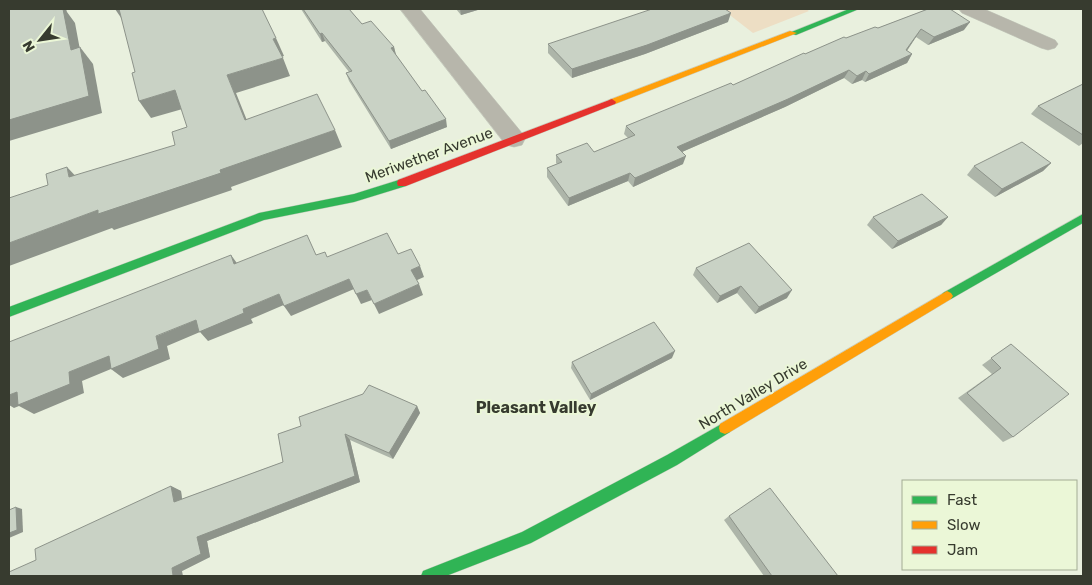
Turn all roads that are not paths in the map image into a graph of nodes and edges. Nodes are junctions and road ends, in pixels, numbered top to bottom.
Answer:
1 (410, 9) edge
2 (855, 9) edge
3 (969, 9) edge
4 (1048, 44) dead end
5 (514, 139) junction
6 (1083, 218) edge
7 (9, 312) edge
8 (428, 576) edge

1 - 5 street
2 - 5 street, Meriwether Avenue
3 - 4 street
5 - 7 street, Meriwether Avenue
6 - 8 street, North Valley Drive

